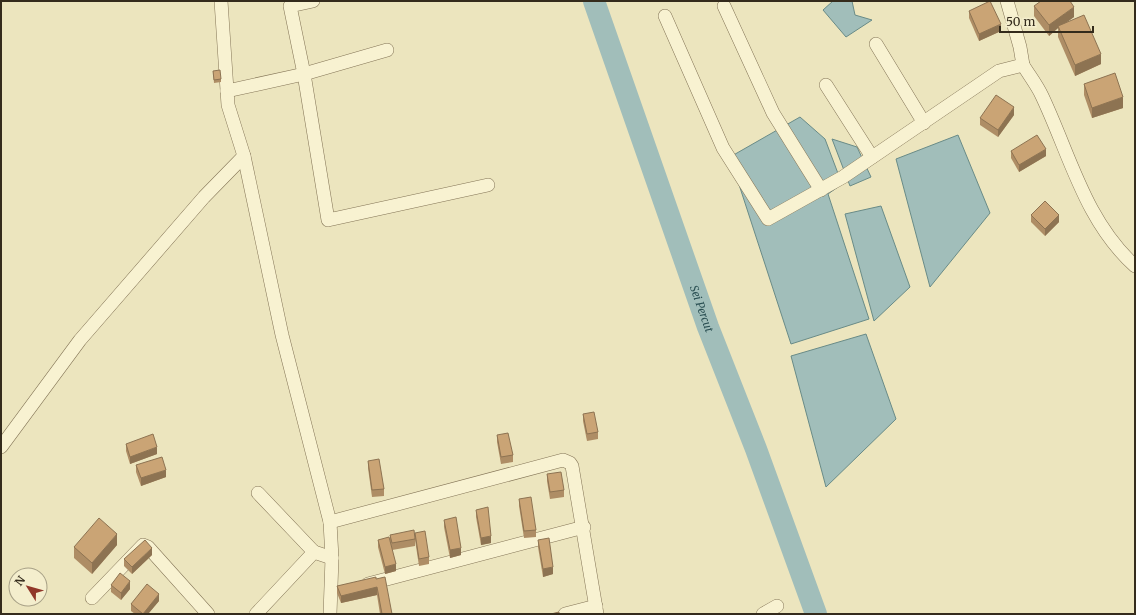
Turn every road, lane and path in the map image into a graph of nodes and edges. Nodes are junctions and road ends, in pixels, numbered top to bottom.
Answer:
1 (221, 1) edge
2 (313, 1) edge
3 (1007, 1) edge
4 (290, 3) edge
5 (724, 6) dead end
6 (665, 16) dead end
7 (876, 44) dead end
8 (386, 50) dead end
9 (1023, 65) junction
10 (304, 74) junction
11 (826, 85) dead end
12 (227, 91) junction
13 (924, 123) junction
14 (244, 156) junction
15 (872, 157) junction
16 (488, 185) dead end
17 (821, 190) junction
18 (1135, 266) edge
19 (1, 447) edge
20 (258, 492) dead end
21 (330, 522) junction
22 (584, 527) junction
23 (314, 552) junction
24 (332, 558) junction
25 (356, 587) edge
26 (343, 590) edge
27 (330, 593) junction
28 (92, 598) dead end
29 (777, 606) dead end
30 (596, 610) edge
31 (208, 614) edge
32 (256, 614) edge
33 (330, 614) edge
34 (565, 614) edge
35 (763, 614) edge

1 - 12 street
2 - 4 street
3 - 9 street
4 - 10 street
5 - 17 street
6 - 17 street
7 - 13 street
8 - 10 street
9 - 13 street
9 - 18 street
10 - 12 street
10 - 16 street
11 - 15 street
12 - 14 street
13 - 15 street
14 - 19 street
14 - 21 street
15 - 17 street
20 - 23 street
21 - 22 street
21 - 24 street
22 - 25 street
22 - 30 street
23 - 24 street
23 - 32 street
24 - 27 street
26 - 27 street
27 - 33 street
28 - 31 street
29 - 35 street
30 - 34 street

